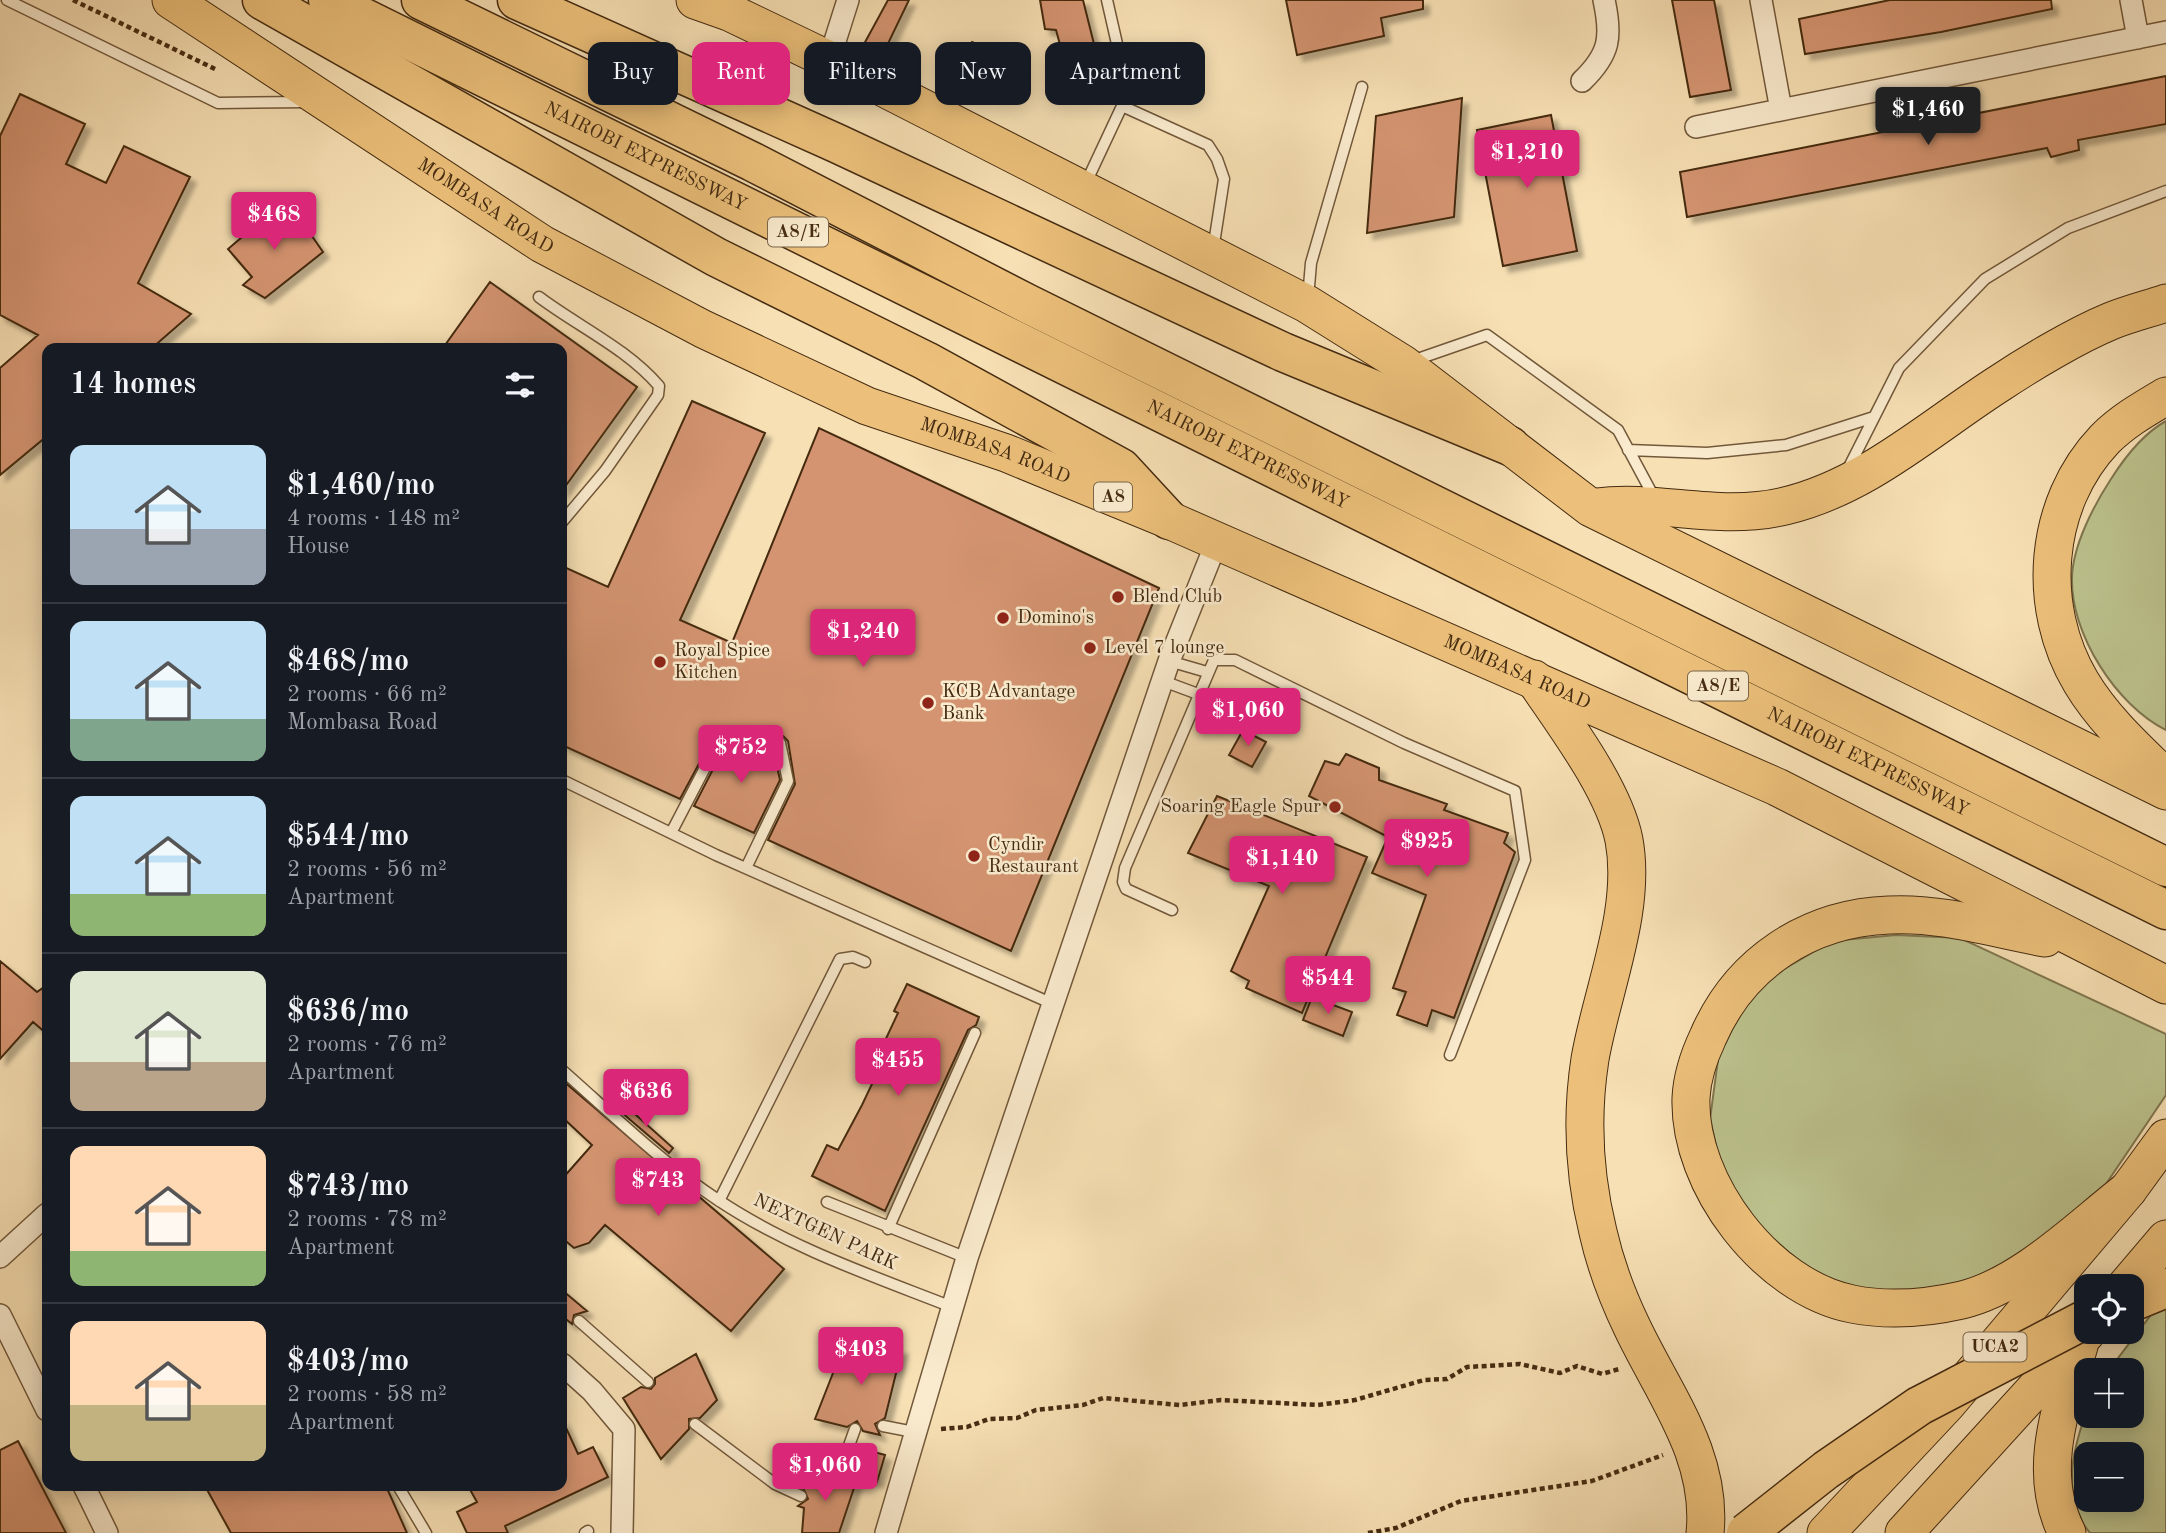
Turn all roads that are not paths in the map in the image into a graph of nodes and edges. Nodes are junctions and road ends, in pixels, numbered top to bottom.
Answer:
1 (8, 0) edge
2 (171, 0) edge
3 (262, 0) edge
4 (328, 0) edge
5 (421, 0) edge
6 (517, 0) edge
7 (695, 0) edge
8 (848, 0) edge
9 (1107, 0) edge
10 (1604, 0) edge
11 (1761, 0) edge
12 (2131, 0) edge
13 (730, 6) edge
14 (2166, 33) edge
15 (2138, 38) junction
16 (835, 42) edge
17 (804, 46) edge
18 (1582, 81) dead end
19 (1362, 87) dead end
20 (330, 103) junction
21 (916, 105) edge
22 (1122, 106) junction
23 (1781, 110) junction
24 (1696, 127) dead end
25 (1083, 191) junction
26 (2166, 191) edge
27 (1212, 258) junction
28 (539, 297) dead end
29 (2166, 303) edge
30 (1307, 304) junction
31 (1402, 364) junction
32 (2166, 396) edge
33 (1874, 417) junction
34 (1510, 446) junction
35 (1278, 448) junction
36 (1628, 450) junction
37 (1839, 487) junction
38 (1591, 508) junction
39 (1660, 508) junction
40 (567, 516) edge
41 (1169, 520) junction
42 (1217, 541) junction
43 (1166, 671) junction
44 (1207, 672) junction
45 (1534, 679) junction
46 (1198, 694) junction
47 (2166, 778) edge
48 (567, 782) edge
49 (2166, 791) edge
50 (671, 833) junction
51 (2166, 867) edge
52 (746, 868) junction
53 (1172, 910) dead end
54 (2166, 910) edge
55 (2084, 944) junction
56 (866, 962) dead end
57 (2166, 985) edge
58 (1053, 1004) junction
59 (975, 1033) dead end
60 (1450, 1055) dead end
61 (567, 1074) edge
62 (2161, 1145) edge
63 (2128, 1190) junction
64 (719, 1201) junction
65 (827, 1202) dead end
66 (42, 1219) edge
67 (888, 1228) junction
68 (2166, 1239) edge
69 (0, 1257) edge
70 (967, 1258) junction
71 (2136, 1274) edge
72 (2166, 1288) edge
73 (2144, 1297) edge
74 (952, 1307) junction
75 (0, 1315) edge
76 (579, 1321) dead end
77 (2074, 1335) edge
78 (2074, 1342) edge
79 (2081, 1344) edge
80 (567, 1368) edge
81 (648, 1382) dead end
82 (42, 1395) edge
83 (695, 1423) dead end
84 (883, 1426) dead end
85 (855, 1429) dead end
86 (915, 1432) junction
87 (838, 1476) dead end
88 (86, 1491) edge
89 (401, 1491) edge
90 (801, 1496) dead end
91 (107, 1533) edge
92 (426, 1533) edge
93 (622, 1533) edge
94 (886, 1533) edge
95 (1705, 1533) edge
96 (1746, 1533) edge
97 (1826, 1533) edge
98 (1904, 1533) edge
99 (2067, 1533) edge

1 - 20 lane
2 - 20 highway, MOMBASA ROAD / A8
3 - 41 highway
4 - 35 highway, NAIROBI EXPRESSWAY / A8/E
5 - 35 highway, NAIROBI EXPRESSWAY / A8/E
6 - 34 highway
7 - 13 highway
8 - 16 street
9 - 22 lane
10 - 18 street
11 - 23 street
12 - 15 street
13 - 17 highway
14 - 15 street
15 - 23 street
19 - 30 lane
20 - 41 highway, MOMBASA ROAD / A8
21 - 25 highway
22 - 25 lane
22 - 27 lane
23 - 24 street
25 - 27 highway
26 - 33 lane
27 - 30 highway
28 - 40 lane
29 - 37 highway
30 - 31 highway
31 - 34 highway
31 - 36 lane
32 - 47 highway
33 - 36 lane
33 - 37 lane
34 - 38 highway
35 - 51 highway, NAIROBI EXPRESSWAY / A8/E
35 - 54 highway, NAIROBI EXPRESSWAY / A8/E
36 - 39 lane
37 - 39 highway
38 - 39 highway
38 - 49 highway
41 - 42 highway, MOMBASA ROAD / A8
42 - 43 street
42 - 45 highway, MOMBASA ROAD / A8
43 - 44 lane
43 - 46 lane
43 - 58 street
44 - 46 lane
44 - 60 lane
45 - 55 highway, MOMBASA ROAD / A8
45 - 95 highway
46 - 53 lane
48 - 50 lane
50 - 52 lane
50 - 52 lane
52 - 58 lane
55 - 57 highway, A8
55 - 63 highway
56 - 64 lane
58 - 70 street
59 - 67 lane
61 - 64 lane, NEXTGEN PARK
62 - 63 highway, UCA2
63 - 97 highway, UCA2
64 - 74 lane, NEXTGEN PARK
65 - 67 lane
66 - 69 street
67 - 70 lane
68 - 71 highway
70 - 74 street
72 - 73 highway
74 - 86 street
75 - 82 street
76 - 81 lane
77 - 96 highway, bridge
78 - 98 highway, UCA2
79 - 99 highway
80 - 93 street
83 - 90 lane
84 - 86 lane
85 - 87 lane
86 - 94 street
88 - 91 street
89 - 92 lane

